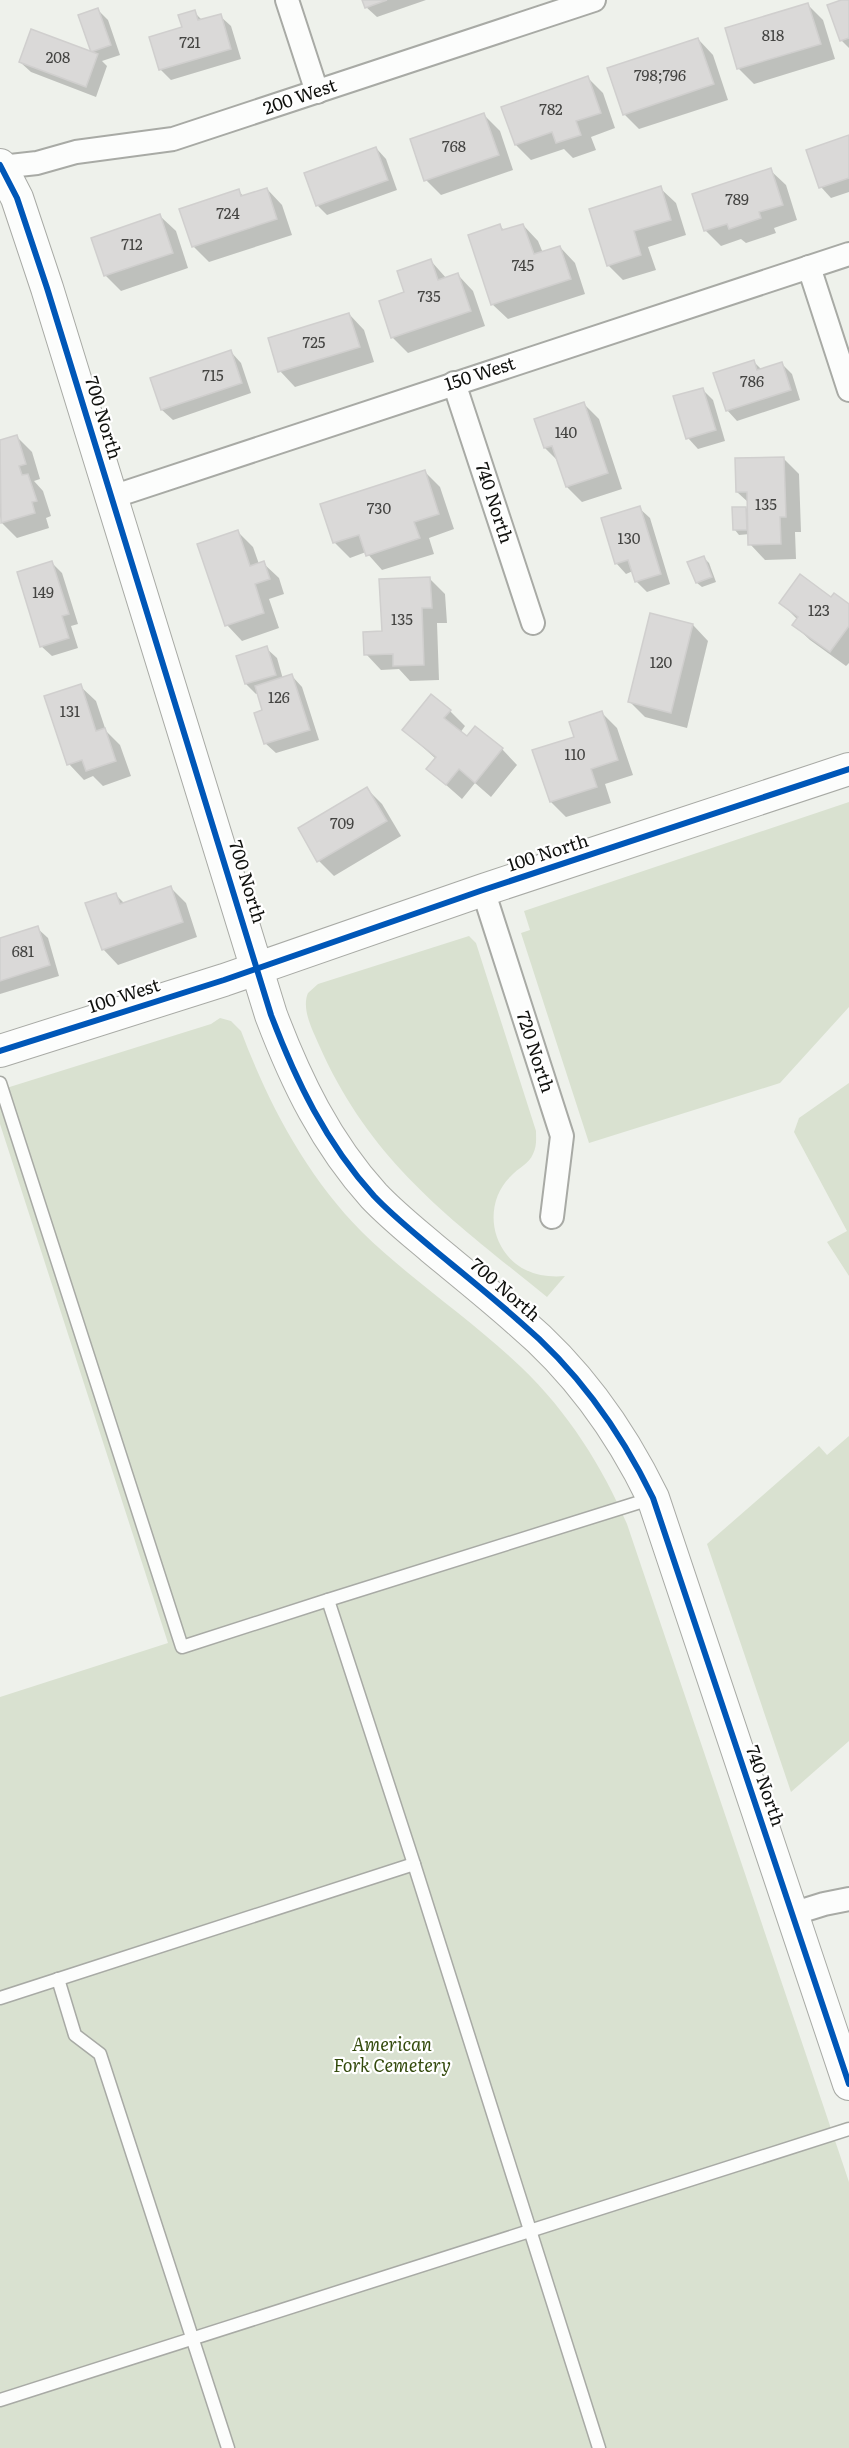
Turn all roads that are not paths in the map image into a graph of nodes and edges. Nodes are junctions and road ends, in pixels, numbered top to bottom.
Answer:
1 (287, 0) edge
2 (594, 0) edge
3 (317, 92) junction
4 (0, 167) edge
5 (849, 254) edge
6 (809, 267) junction
7 (454, 383) junction
8 (849, 390) edge
9 (112, 497) junction
10 (533, 623) dead end
11 (849, 769) edge
12 (483, 890) junction
13 (257, 969) junction
14 (0, 1051) edge
15 (0, 1083) edge
16 (552, 1217) dead end
17 (653, 1498) junction
18 (328, 1600) junction
19 (414, 1864) junction
20 (849, 1899) edge
21 (792, 1914) junction
22 (58, 1979) junction
23 (0, 1998) edge
24 (849, 2084) edge
25 (849, 2129) edge
26 (530, 2232) junction
27 (193, 2339) junction
28 (0, 2400) edge
29 (228, 2448) edge
30 (599, 2448) edge

1 - 3 street
2 - 3 street, 200 West
3 - 4 street, 200 West
4 - 9 street, 700 North
5 - 6 street, 150 West
6 - 7 street, 150 West
6 - 8 street
7 - 9 street, 150 West
7 - 10 street, 740 North
9 - 13 street, 700 North
11 - 12 street, 100 North
12 - 13 street, 100 North
12 - 16 street, 720 North
13 - 14 street, 100 West
13 - 17 street, 700 North
15 - 18 lane
17 - 18 lane
17 - 21 street, 740 North
18 - 19 lane
19 - 22 lane
19 - 26 lane
20 - 21 street
21 - 24 street, 740 North
22 - 23 lane
22 - 27 lane
25 - 26 lane
26 - 27 lane
26 - 30 lane
27 - 28 lane
27 - 29 lane

